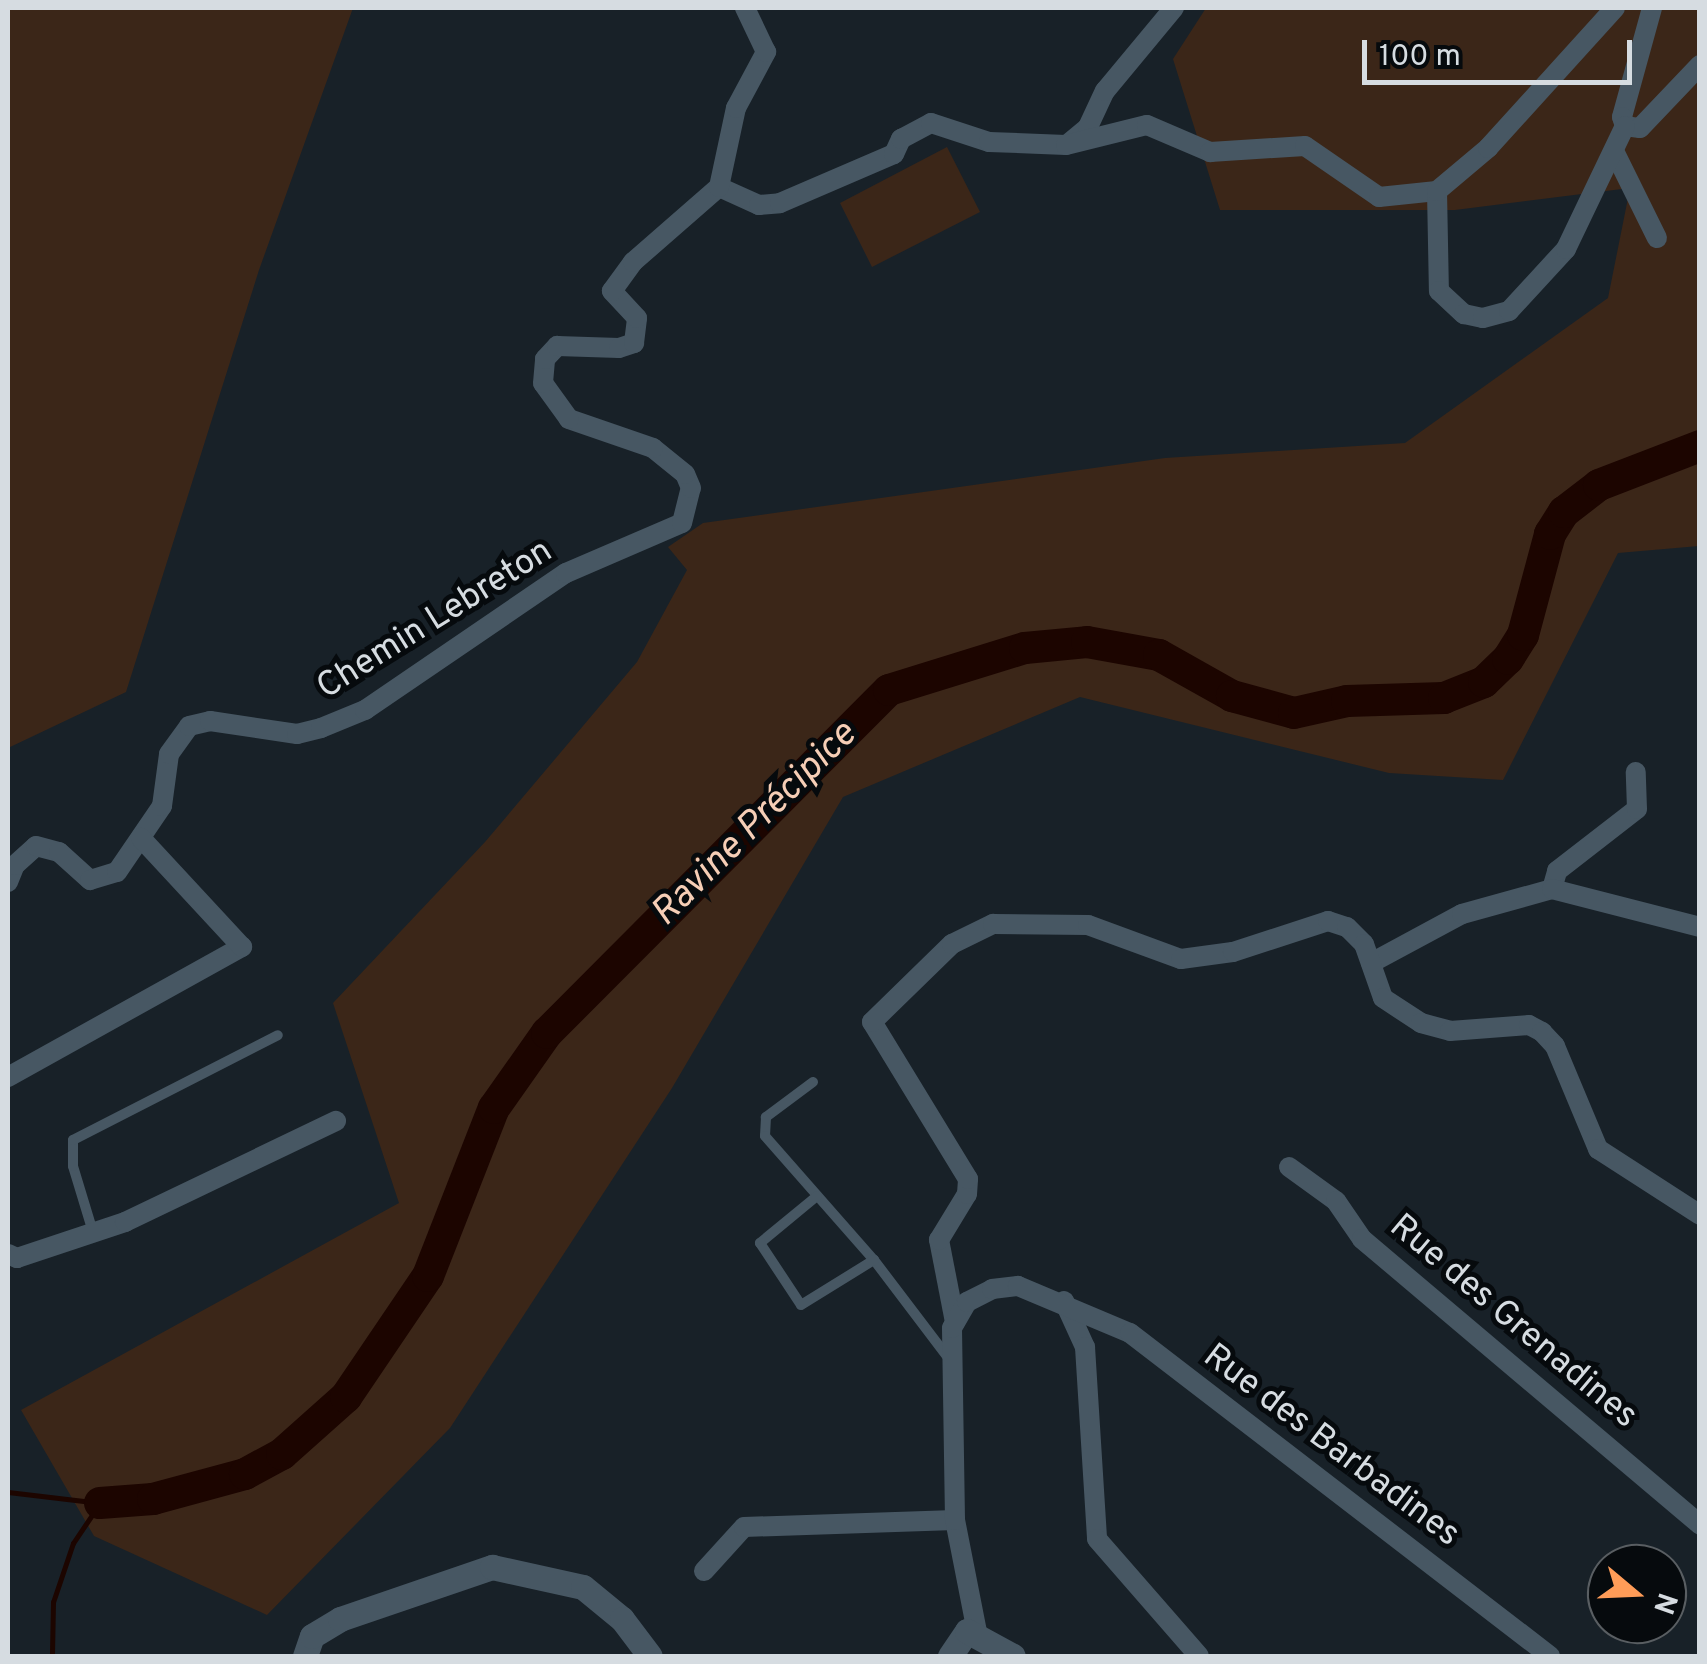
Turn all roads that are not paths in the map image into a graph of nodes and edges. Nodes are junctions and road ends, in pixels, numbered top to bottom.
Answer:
1 (745, 8) edge
2 (1174, 8) edge
3 (1615, 8) edge
4 (1652, 8) edge
5 (1700, 65) edge
6 (1625, 126) junction
7 (1066, 145) junction
8 (1614, 150) junction
9 (719, 187) junction
10 (1436, 191) junction
11 (1657, 238) dead end
12 (1636, 772) dead end
13 (141, 838) junction
14 (8, 882) edge
15 (1552, 889) junction
16 (1700, 927) edge
17 (1372, 963) junction
18 (278, 1035) dead end
19 (8, 1077) edge
20 (812, 1082) dead end
21 (336, 1122) dead end
22 (1289, 1167) dead end
23 (816, 1196) junction
24 (1700, 1215) edge
25 (94, 1233) junction
26 (8, 1254) edge
27 (874, 1260) junction
28 (1064, 1301) junction
29 (955, 1322) junction
30 (951, 1361) junction
31 (955, 1520) junction
32 (1700, 1525) edge
33 (704, 1571) dead end
34 (977, 1632) junction
35 (305, 1656) edge
36 (650, 1656) edge
37 (950, 1656) edge
38 (1012, 1656) edge
39 (1199, 1656) edge
40 (1550, 1656) edge

1 - 9 street
2 - 7 street
3 - 10 street
4 - 6 street
5 - 6 street
6 - 8 street
7 - 9 street
7 - 10 street
8 - 10 street
8 - 11 street
9 - 13 street, Chemin Lebreton
12 - 15 street
13 - 14 street, Chemin Lebreton
13 - 19 street
15 - 16 street
15 - 17 street
17 - 24 street
17 - 29 street
18 - 25 lane
20 - 23 lane
21 - 25 street
22 - 32 street, Rue des Grenadines
23 - 27 lane
23 - 27 lane
25 - 26 street
27 - 30 lane
28 - 29 street, Rue des Barbadines
28 - 39 street
28 - 40 street, Rue des Barbadines
29 - 30 street
30 - 31 street
31 - 33 street
31 - 34 street
34 - 37 street
34 - 38 street
35 - 36 street

